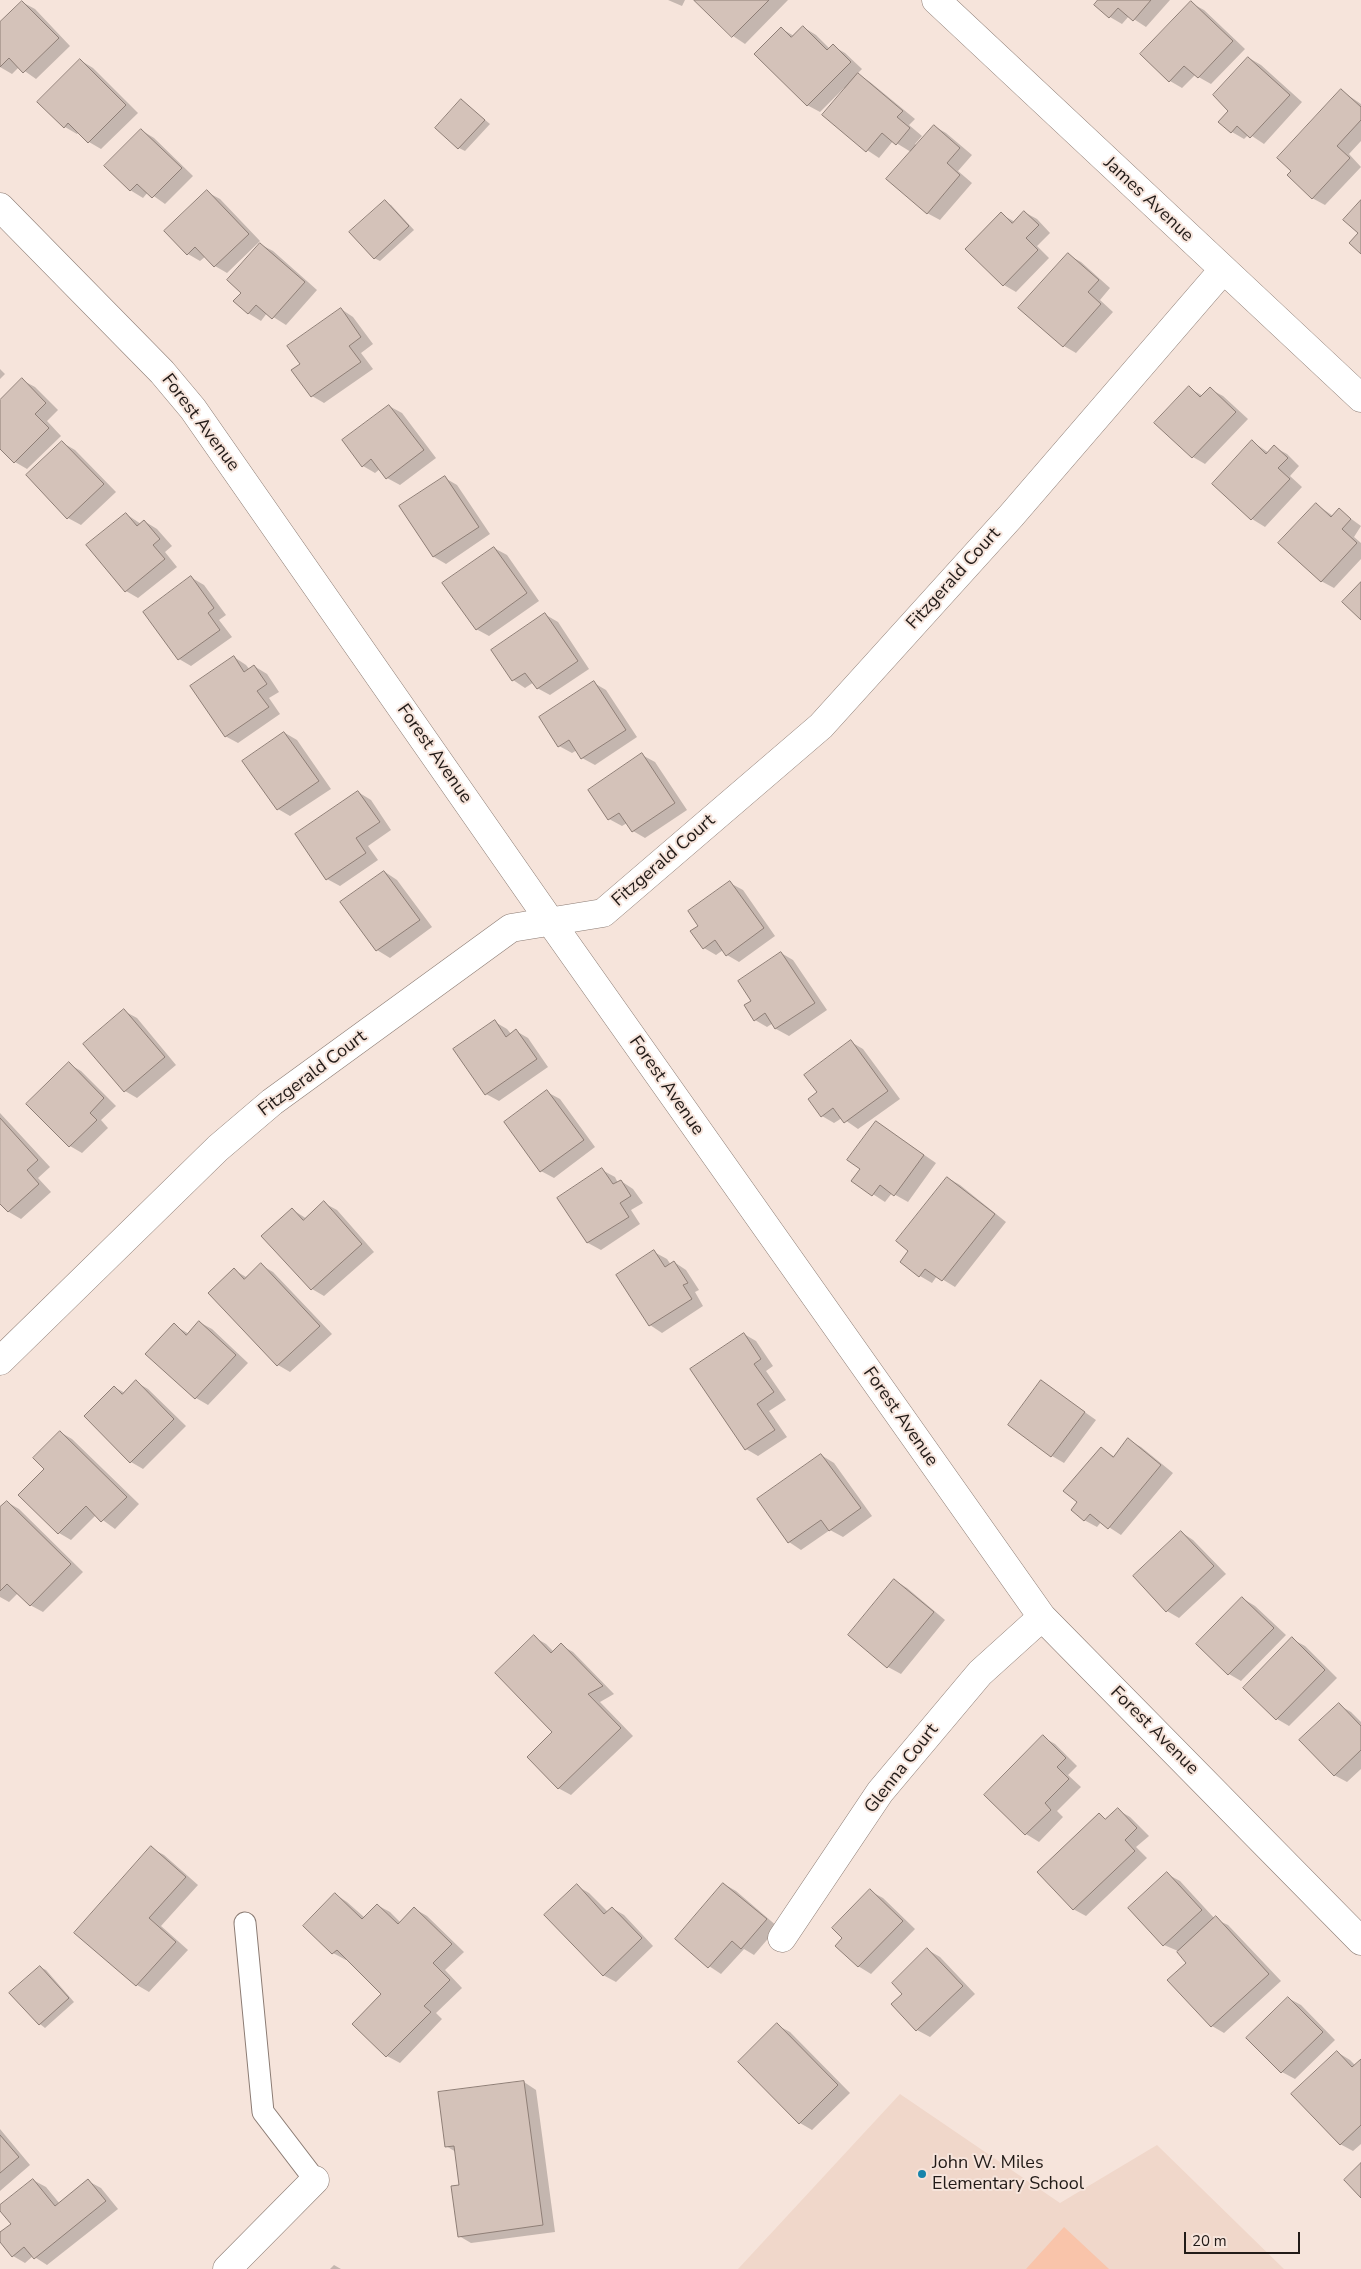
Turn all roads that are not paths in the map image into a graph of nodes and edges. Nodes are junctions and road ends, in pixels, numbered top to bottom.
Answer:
1 (936, 0) edge
2 (0, 207) edge
3 (1223, 270) junction
4 (1361, 398) edge
5 (550, 921) junction
6 (0, 1361) edge
7 (1042, 1617) junction
8 (245, 1923) dead end
9 (782, 1938) dead end
10 (1361, 1941) edge
11 (315, 2180) joint
12 (227, 2269) edge

1 - 3 street, James Avenue
2 - 5 street, Forest Avenue
3 - 4 street, James Avenue
3 - 5 street, Fitzgerald Court
5 - 6 street, Fitzgerald Court
5 - 7 street, Forest Avenue
7 - 9 street, Glenna Court
7 - 10 street, Forest Avenue
8 - 11 lane
11 - 12 street

